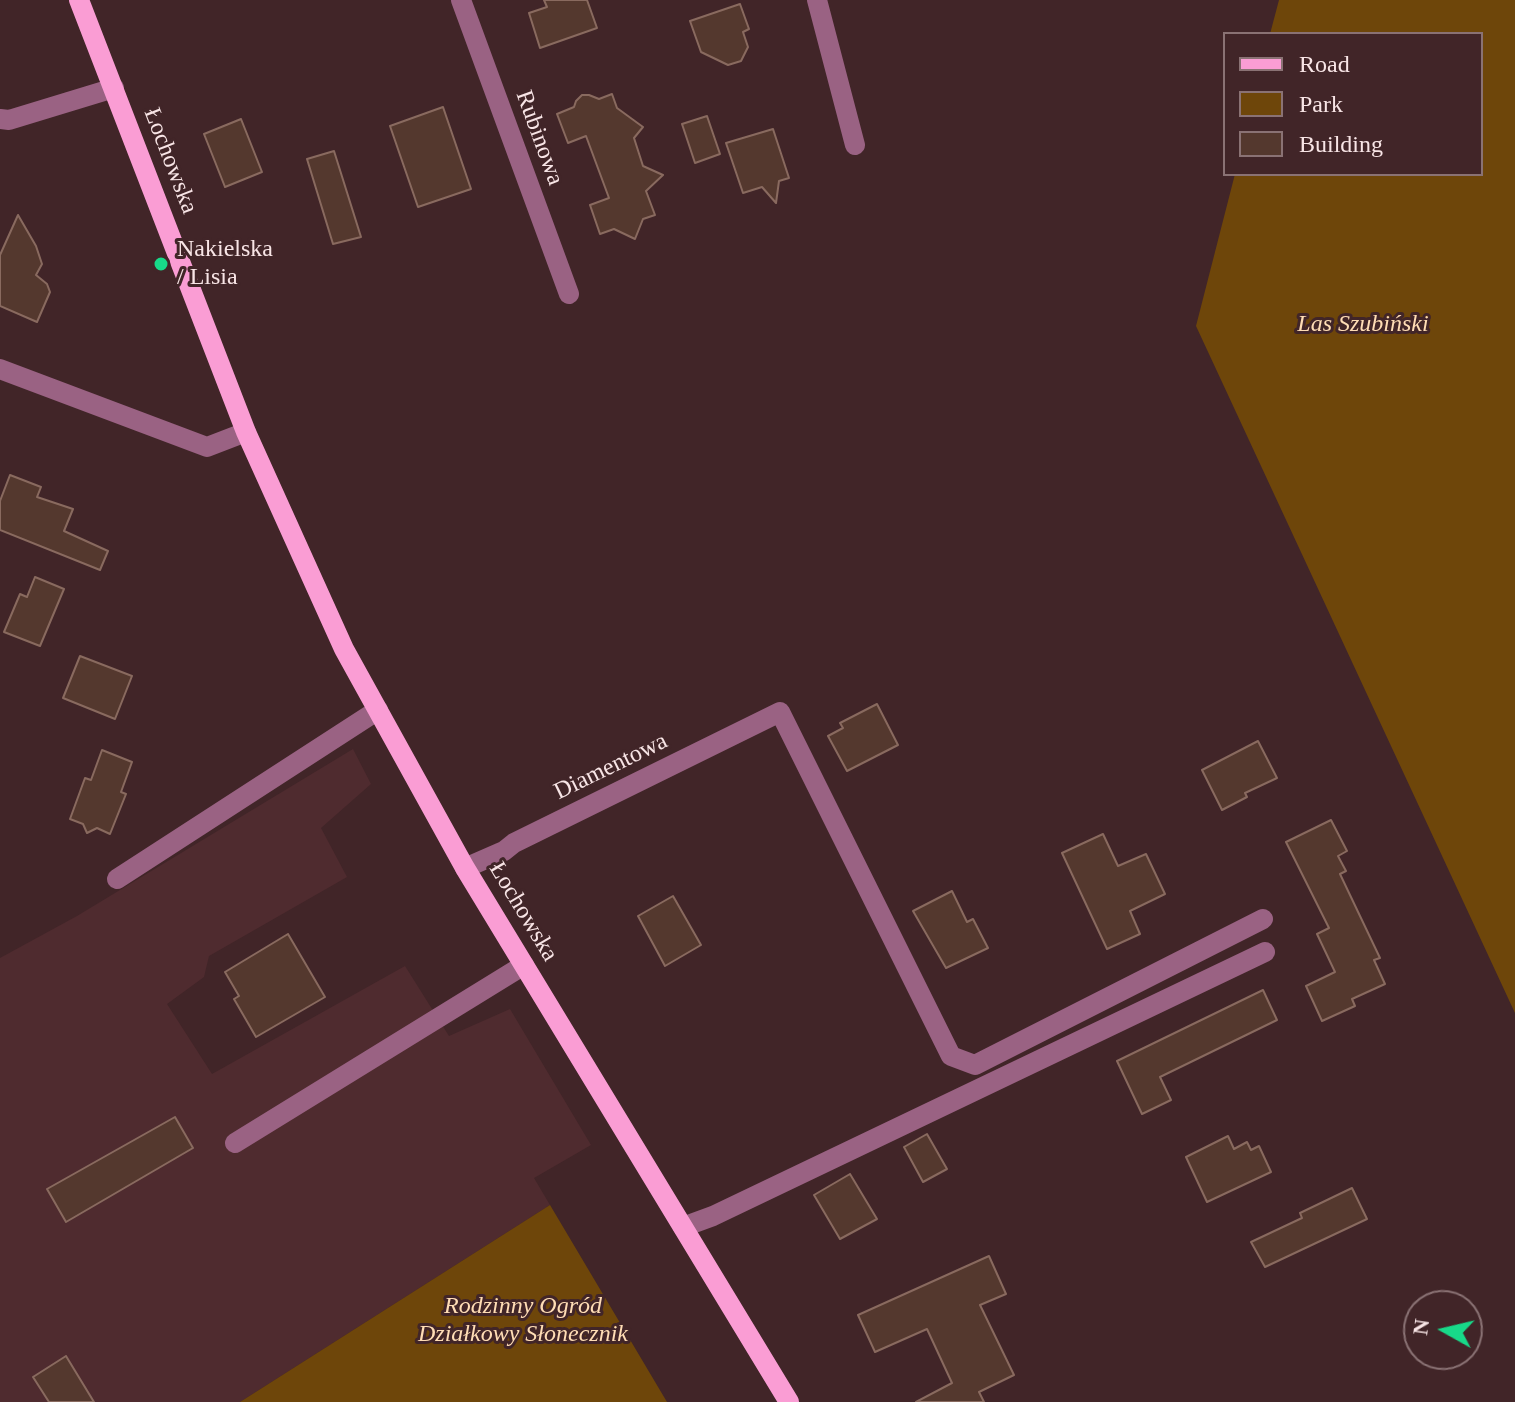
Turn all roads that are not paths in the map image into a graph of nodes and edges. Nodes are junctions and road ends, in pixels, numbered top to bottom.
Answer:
1 (79, 0) edge
2 (461, 0) edge
3 (817, 0) edge
4 (114, 88) junction
5 (0, 119) edge
6 (855, 145) dead end
7 (569, 294) dead end
8 (0, 369) edge
9 (246, 432) junction
10 (378, 710) junction
11 (465, 868) junction
12 (117, 879) dead end
13 (1263, 919) dead end
14 (1265, 952) dead end
15 (524, 965) junction
16 (235, 1143) dead end
17 (683, 1227) junction
18 (789, 1402) edge

1 - 4 main road, Łochowska
2 - 7 street, Rubinowa
3 - 6 street
4 - 5 street
4 - 9 main road, Łochowska
8 - 9 street
9 - 10 main road, Łochowska
10 - 11 main road, Łochowska
10 - 12 street
11 - 13 street, Diamentowa
11 - 15 main road, Łochowska
14 - 17 street
15 - 16 street
15 - 17 main road, Łochowska
17 - 18 main road, Łochowska

